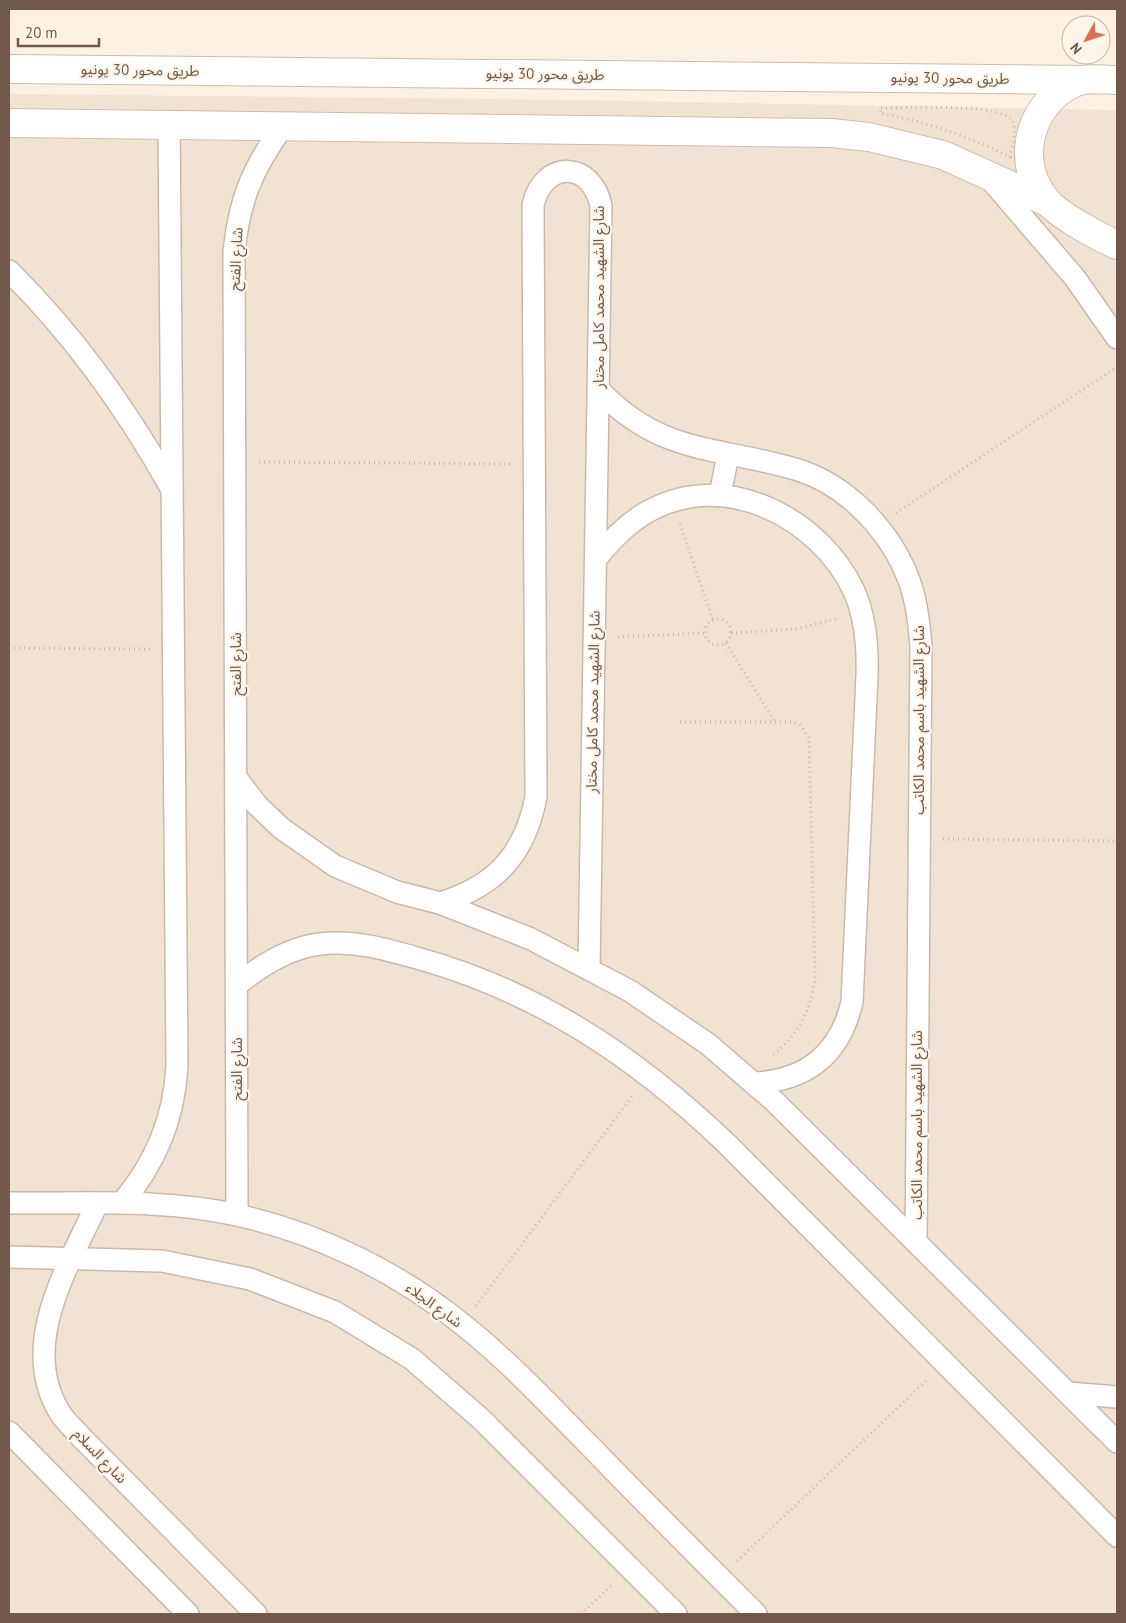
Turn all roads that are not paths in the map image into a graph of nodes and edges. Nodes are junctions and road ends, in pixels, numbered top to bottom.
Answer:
1 (9, 69) edge
2 (1082, 80) junction
3 (1117, 80) edge
4 (9, 122) edge
5 (168, 123) junction
6 (284, 125) junction
7 (983, 172) junction
8 (1047, 202) junction
9 (1117, 245) edge
10 (9, 271) edge
11 (1117, 338) edge
12 (599, 390) junction
13 (728, 455) junction
14 (172, 491) junction
15 (720, 495) junction
16 (596, 559) junction
17 (237, 779) junction
18 (440, 902) junction
19 (589, 968) junction
20 (237, 985) junction
21 (750, 1079) junction
22 (9, 1203) edge
23 (122, 1203) junction
24 (97, 1204) junction
25 (237, 1215) junction
26 (916, 1242) junction
27 (9, 1257) edge
28 (72, 1258) junction
29 (1068, 1393) junction
30 (1117, 1397) edge
31 (9, 1432) edge
32 (1117, 1442) edge
33 (1117, 1536) edge
34 (188, 1614) edge
35 (256, 1614) edge
36 (676, 1614) edge
37 (756, 1614) edge

1 - 2 street, طريق محور 30 يونيو
2 - 3 street, طريق محور 30 يونيو
2 - 8 street
4 - 5 street
5 - 6 street
5 - 14 street
6 - 7 street
6 - 17 street, شارع الفتح
7 - 8 street
7 - 11 street
8 - 9 street
10 - 14 street
12 - 13 street, شارع الشهيد باسم محمد الكاتب
12 - 16 street, شارع الشهيد محمد كامل مختار
12 - 18 street, شارع الشهيد محمد كامل مختار
13 - 15 street
13 - 26 street, شارع الشهيد باسم محمد الكاتب
14 - 23 street
15 - 16 street
15 - 21 street
16 - 19 street, شارع الشهيد محمد كامل مختار
17 - 18 street
17 - 20 street, شارع الفتح
18 - 19 street
19 - 21 street
20 - 25 street, شارع الفتح
20 - 33 street
21 - 26 street
22 - 24 street, شارع الجلاء
23 - 24 street, شارع الجلاء
23 - 25 street, شارع الجلاء
24 - 28 street, شارع السلام
25 - 37 street, شارع الجلاء
26 - 29 street
27 - 28 street
28 - 35 street, شارع السلام
28 - 36 street
29 - 30 street
29 - 32 street
31 - 34 street

